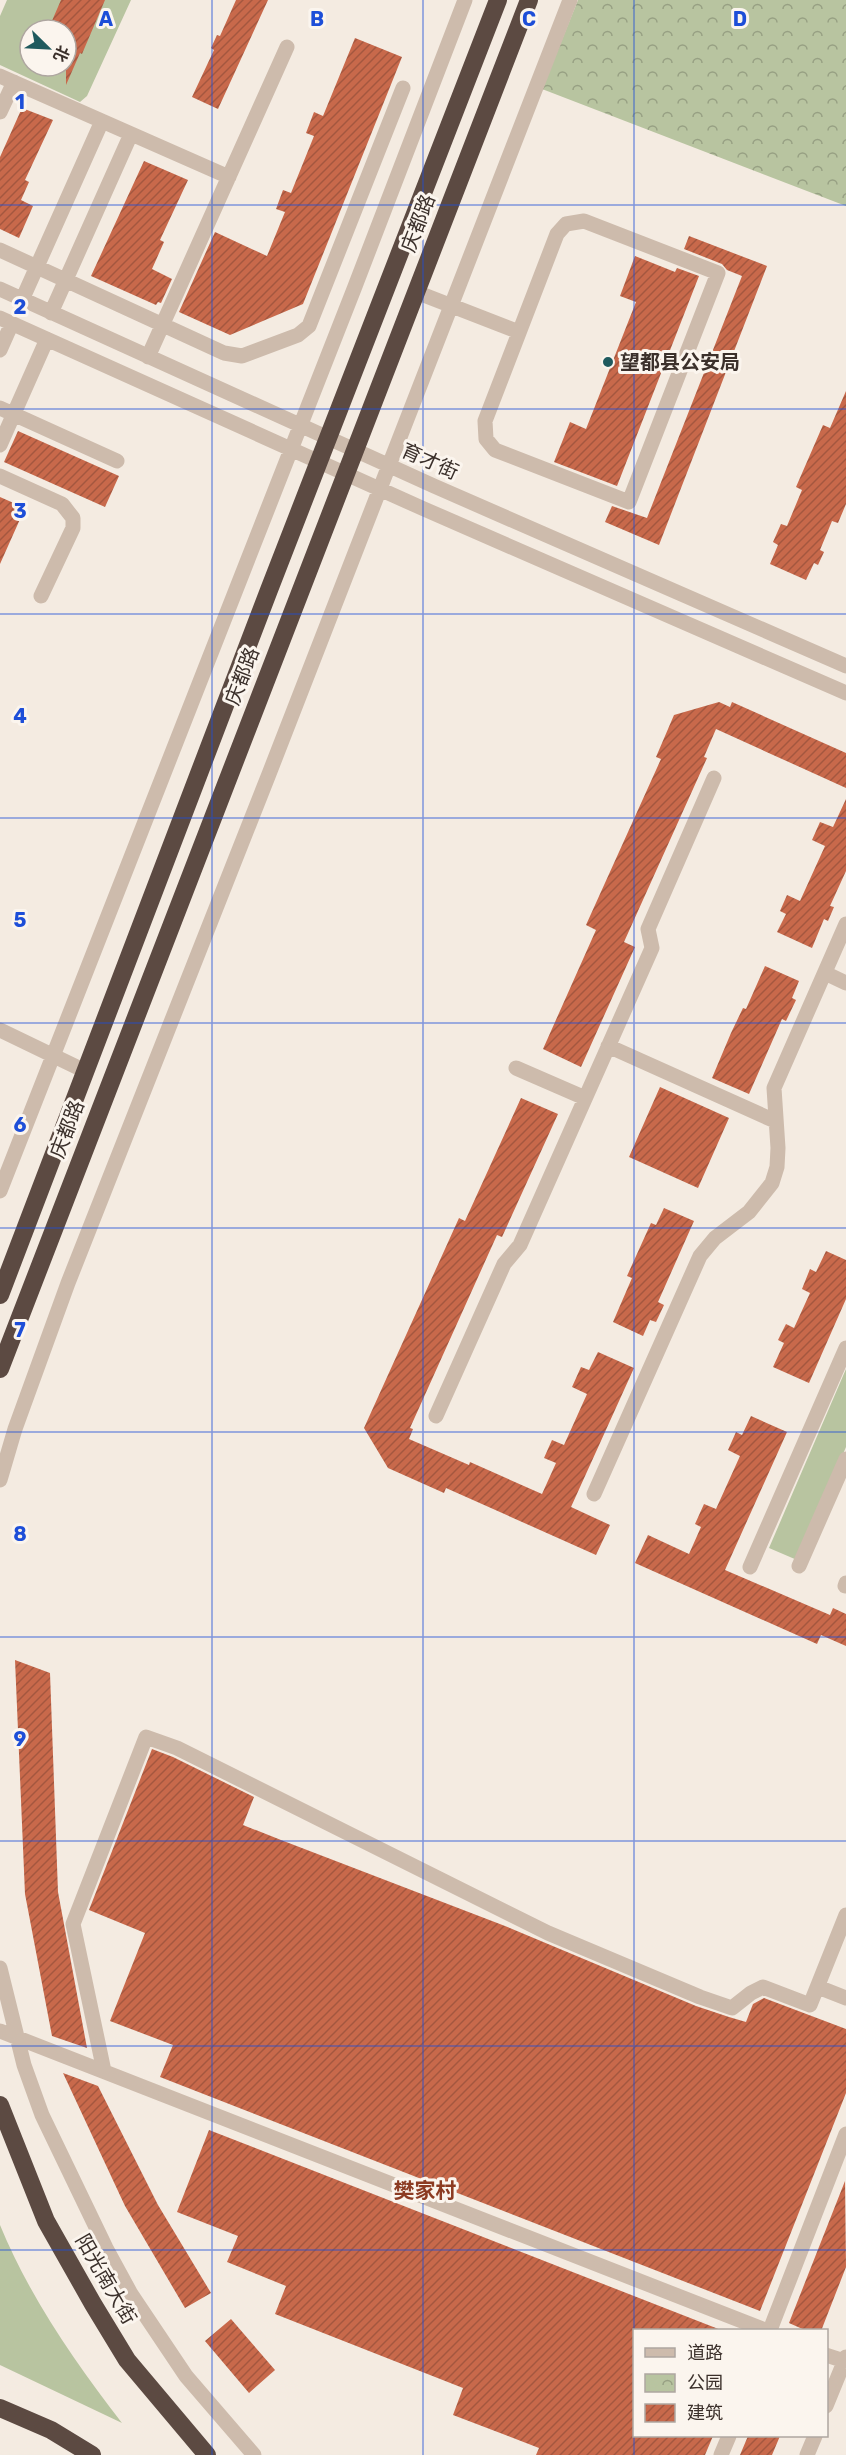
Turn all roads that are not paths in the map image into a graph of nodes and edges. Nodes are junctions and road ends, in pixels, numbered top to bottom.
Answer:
1 (465, 0) edge
2 (498, 0) edge
3 (529, 0) edge
4 (570, 0) edge
5 (286, 47) dead end
6 (7, 79) edge
7 (403, 88) dead end
8 (0, 112) edge
9 (102, 121) junction
10 (131, 134) junction
11 (228, 177) junction
12 (0, 250) edge
13 (37, 267) junction
14 (66, 280) junction
15 (0, 290) edge
16 (416, 292) junction
17 (22, 300) junction
18 (452, 306) junction
19 (51, 313) junction
20 (6, 321) edge
21 (162, 325) junction
22 (519, 332) junction
23 (47, 339) junction
24 (0, 350) edge
25 (148, 357) junction
26 (7, 411) edge
27 (301, 425) junction
28 (328, 438) junction
29 (0, 445) edge
30 (292, 449) junction
31 (354, 450) junction
32 (117, 461) dead end
33 (319, 461) junction
34 (389, 465) junction
35 (345, 473) junction
36 (0, 476) edge
37 (380, 489) junction
38 (41, 596) dead end
39 (846, 666) edge
40 (846, 693) edge
41 (714, 778) dead end
42 (846, 924) edge
43 (825, 973) junction
44 (846, 983) edge
45 (0, 1030) edge
46 (608, 1046) junction
47 (53, 1056) junction
48 (516, 1068) dead end
49 (85, 1071) junction
50 (585, 1098) junction
51 (776, 1121) junction
52 (0, 1191) edge
53 (0, 1295) edge
54 (846, 1348) edge
55 (0, 1369) edge
56 (436, 1416) dead end
57 (846, 1459) edge
58 (0, 1480) edge
59 (594, 1494) dead end
60 (799, 1566) dead end
61 (750, 1567) dead end
62 (846, 1915) edge
63 (0, 1968) edge
64 (818, 1987) junction
65 (846, 1998) edge
66 (0, 2031) edge
67 (16, 2037) junction
68 (104, 2071) junction
69 (0, 2106) edge
70 (846, 2134) edge
71 (762, 2329) edge
72 (768, 2329) edge
73 (828, 2355) edge
74 (845, 2359) edge
75 (828, 2401) edge
76 (0, 2408) edge
77 (729, 2437) edge
78 (815, 2437) edge
79 (92, 2455) edge
80 (207, 2455) edge
81 (254, 2455) edge
82 (721, 2455) edge
83 (807, 2455) edge

1 - 27 street
2 - 28 highway, 庆都路
3 - 16 highway, 庆都路
4 - 18 street
5 - 11 street
6 - 8 street
6 - 9 street
7 - 21 street
9 - 10 street
9 - 13 street
10 - 11 street
10 - 14 street
11 - 21 street
12 - 13 street
13 - 14 street
13 - 17 street
14 - 19 street
14 - 21 street
15 - 17 street, 育才街
16 - 18 street
16 - 31 highway, 庆都路
17 - 19 street, 育才街
18 - 22 street
18 - 34 street
19 - 25 street, 育才街
20 - 23 street
20 - 24 street
21 - 25 street
22 - 22 street
23 - 26 street
23 - 30 street
25 - 27 street, 育才街
26 - 29 street
26 - 32 street
27 - 28 street, 育才街
27 - 30 street
28 - 31 street, 育才街
28 - 33 highway, 庆都路
30 - 33 street
30 - 47 street
31 - 34 street, 育才街
31 - 35 highway, 庆都路
33 - 35 street
33 - 49 highway, 庆都路
34 - 37 street
34 - 39 street, 育才街
35 - 37 street
35 - 55 highway, 庆都路
36 - 38 street
37 - 40 street
37 - 58 street
41 - 46 street
42 - 43 street
43 - 44 street
43 - 51 street
45 - 47 street
46 - 50 street
46 - 51 street
47 - 49 street
47 - 52 street
48 - 50 street
49 - 53 highway, 庆都路
50 - 56 street
51 - 59 street
54 - 61 street
57 - 60 street
62 - 64 street
63 - 67 street
64 - 65 street
64 - 68 street
66 - 67 street
67 - 68 street
67 - 81 street
68 - 71 street
69 - 80 highway, 阳光南大街
70 - 72 street
73 - 74 street
74 - 75 street
76 - 79 highway
77 - 82 street
78 - 83 street

